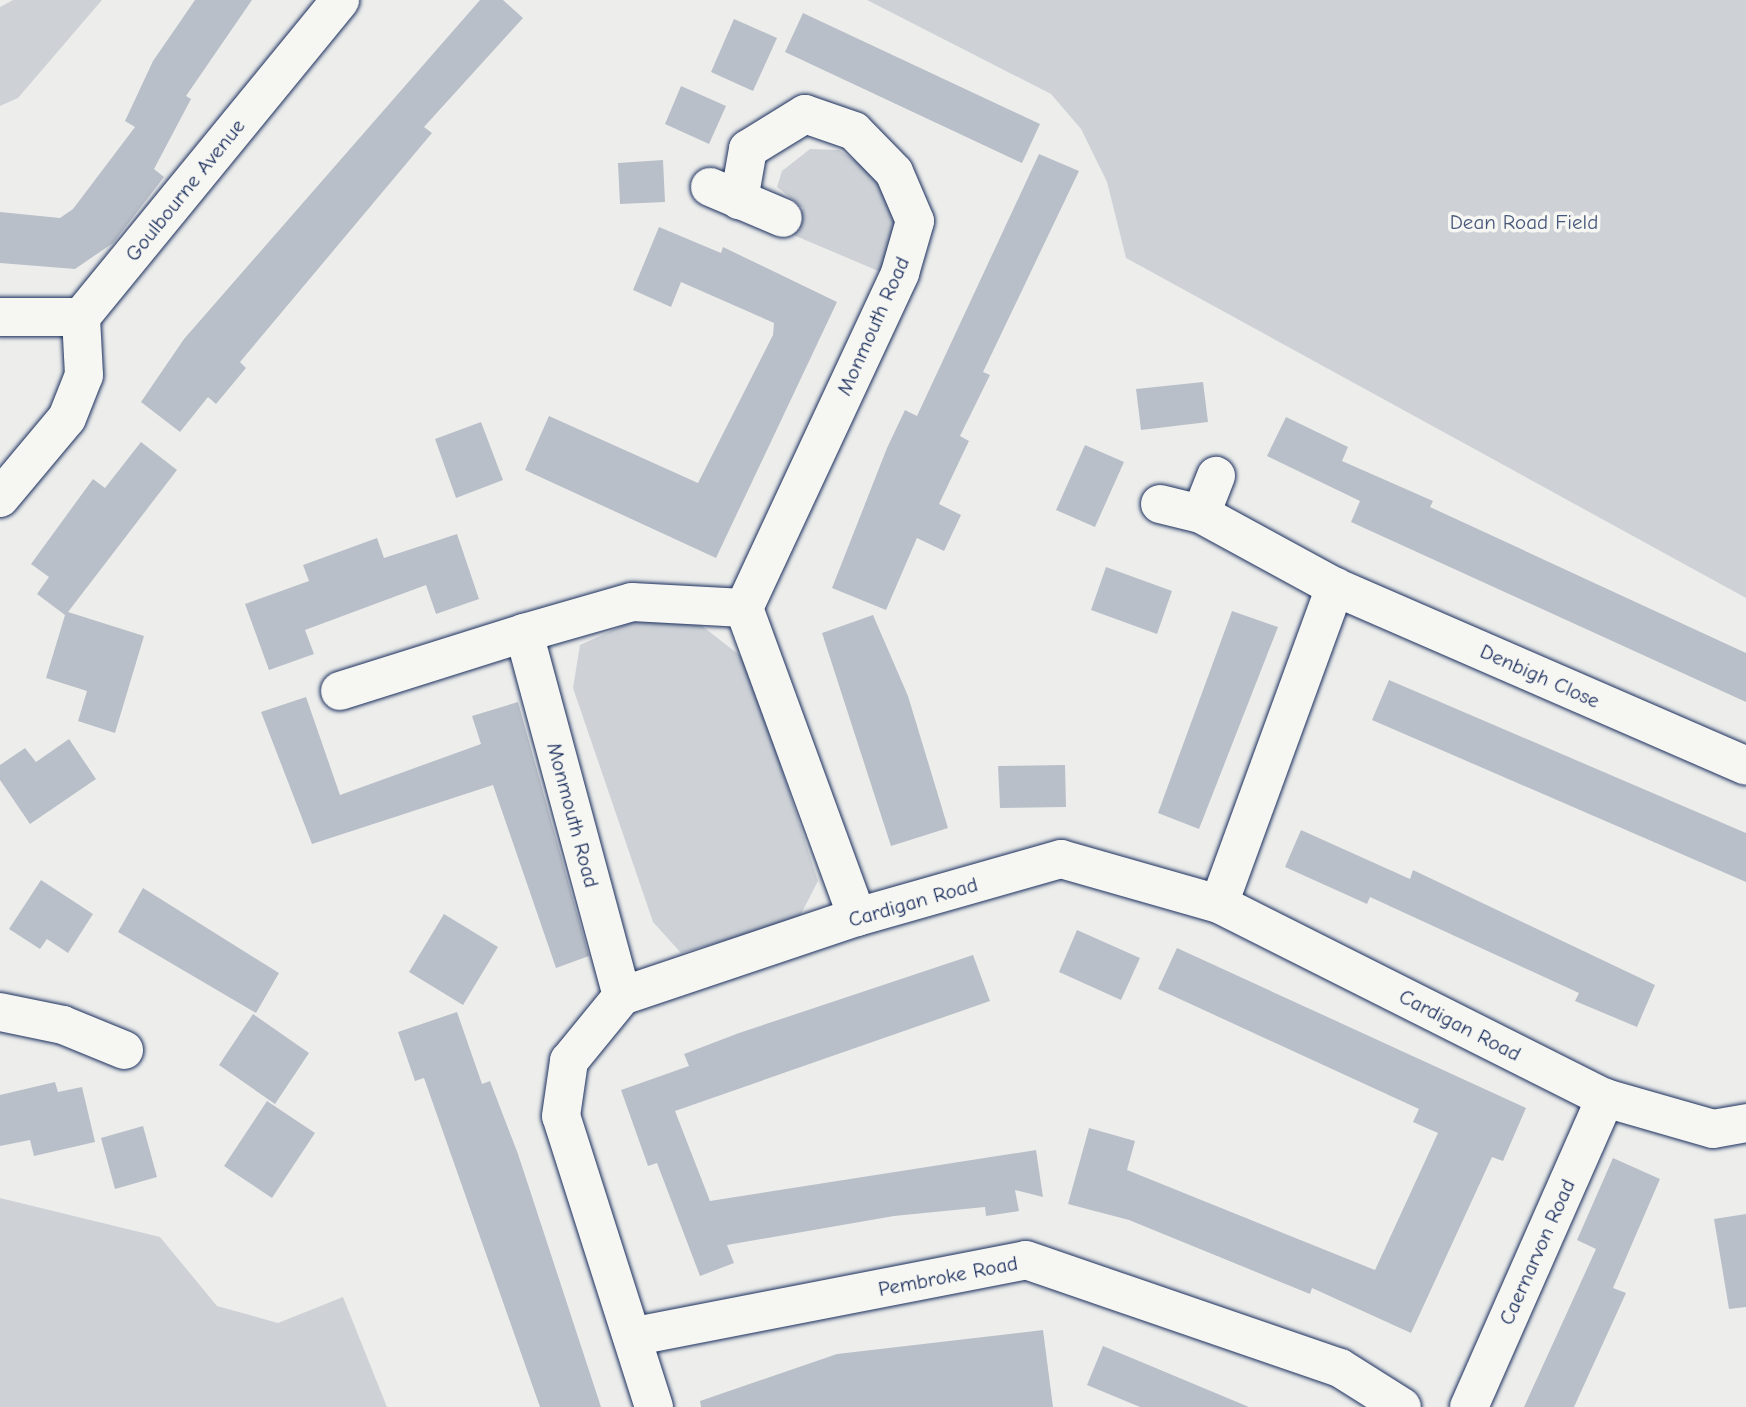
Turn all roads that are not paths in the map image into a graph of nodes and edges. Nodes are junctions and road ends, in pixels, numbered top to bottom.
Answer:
1 (340, 0) edge
2 (783, 218) dead end
3 (0, 317) edge
4 (81, 317) junction
5 (1216, 476) dead end
6 (0, 498) edge
7 (1160, 504) dead end
8 (1201, 514) junction
9 (1335, 587) junction
10 (744, 608) junction
11 (524, 633) junction
12 (341, 690) dead end
13 (1746, 766) edge
14 (1219, 904) junction
15 (857, 917) junction
16 (622, 996) junction
17 (0, 1012) edge
18 (124, 1051) dead end
19 (1605, 1098) junction
20 (1746, 1123) edge
21 (636, 1336) junction
22 (654, 1407) edge
23 (1402, 1407) edge
24 (1469, 1407) edge

1 - 4 street, Goulbourne Avenue
2 - 10 street, Monmouth Road
3 - 4 street
4 - 6 street
5 - 8 street
7 - 8 street, Denbigh Close
8 - 9 street, Denbigh Close
9 - 13 street, Denbigh Close
9 - 14 street
10 - 11 street
10 - 15 street
11 - 12 street
11 - 16 street, Monmouth Road
14 - 15 street, Cardigan Road
14 - 19 street, Cardigan Road
15 - 16 street, Cardigan Road
16 - 21 street
17 - 18 street
19 - 20 street
19 - 24 street, Caernarvon Road
21 - 22 street
21 - 23 street, Pembroke Road

